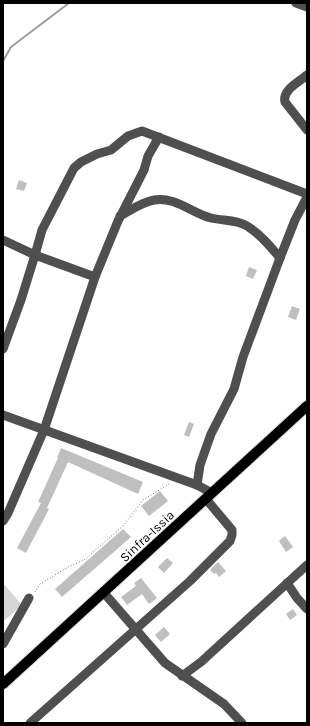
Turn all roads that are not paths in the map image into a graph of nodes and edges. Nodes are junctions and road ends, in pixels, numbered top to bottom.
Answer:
1 (296, 3) edge
2 (307, 7) edge
3 (307, 75) edge
4 (307, 130) edge
5 (159, 137) junction
6 (307, 194) edge
7 (307, 197) edge
8 (120, 216) junction
9 (3, 240) edge
10 (35, 255) junction
11 (280, 258) junction
12 (95, 277) junction
13 (3, 349) edge
14 (307, 406) edge
15 (3, 415) edge
16 (44, 430) junction
17 (197, 485) junction
18 (209, 496) junction
19 (3, 521) edge
20 (307, 565) edge
21 (287, 583) junction
22 (104, 593) junction
23 (29, 598) road end
24 (307, 608) edge
25 (136, 630) junction
26 (3, 644) edge
27 (182, 676) junction
28 (3, 684) edge
29 (30, 723) edge
30 (242, 723) edge

1 - 2 street
3 - 4 street
5 - 6 street
5 - 8 street
5 - 10 street
7 - 11 street
8 - 11 street
8 - 12 street
9 - 10 street
10 - 12 street
10 - 13 street
11 - 17 street
12 - 16 street
14 - 18 main road, Sinfra-Issia
15 - 16 street
16 - 17 street
16 - 19 street
17 - 18 street
18 - 22 main road, Sinfra-Issia
18 - 25 street
20 - 21 street
21 - 24 street
21 - 27 street
22 - 25 street
22 - 28 main road, Sinfra-Issia
23 - 26 street
25 - 27 street
25 - 29 street
27 - 30 street

